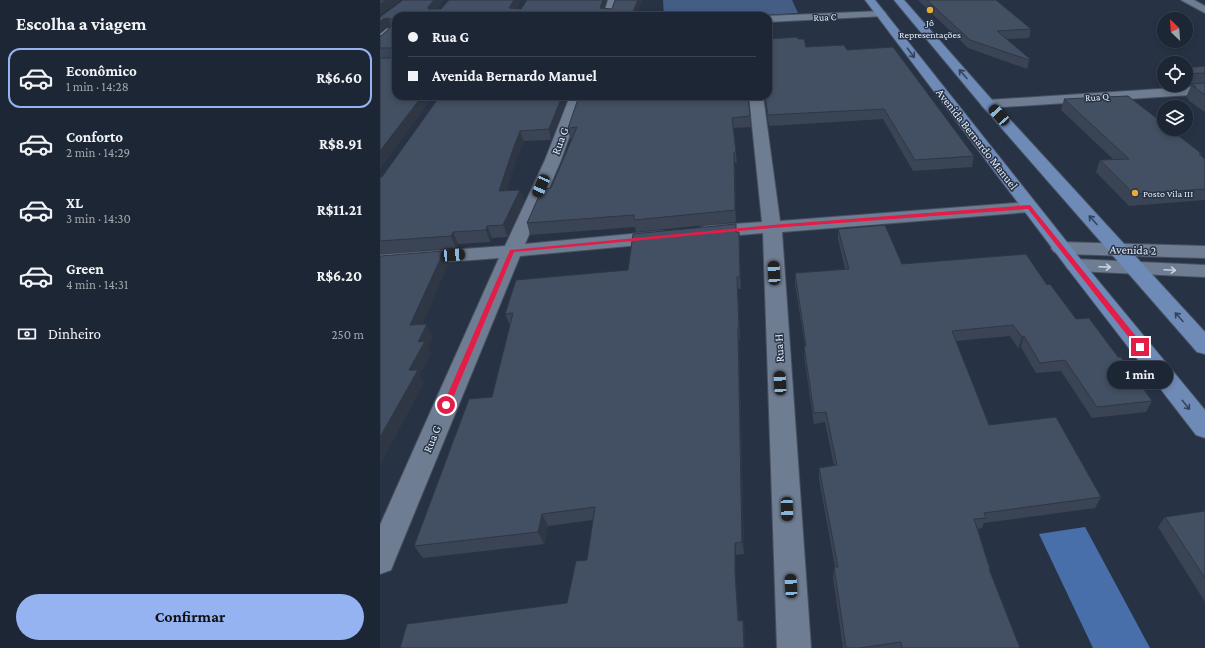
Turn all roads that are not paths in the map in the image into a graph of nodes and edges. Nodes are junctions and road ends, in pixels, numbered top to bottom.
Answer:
1 (613, 0) edge
2 (870, 0) edge
3 (899, 0) edge
4 (1186, 0) edge
5 (1205, 10) edge
6 (609, 12) edge
7 (881, 14) junction
8 (772, 19) edge
9 (389, 31) edge
10 (380, 42) edge
11 (1205, 90) edge
12 (576, 100) edge
13 (756, 100) edge
14 (988, 104) junction
15 (1030, 207) junction
16 (772, 226) junction
17 (1119, 250) junction
18 (512, 251) junction
19 (1205, 252) edge
20 (1068, 256) junction
21 (380, 261) edge
22 (1135, 268) junction
23 (1205, 272) edge
24 (1205, 346) edge
25 (1205, 428) edge
26 (380, 560) edge
27 (794, 648) edge

1 - 6 street
2 - 7 main road, Avenida Bernardo Manuel
14 -> 3 main road
4 - 5 street
7 - 8 street, Rua C
7 -> 15 main road, Avenida Bernardo Manuel
9 - 10 street
11 - 14 street, Rua Q
12 - 18 street, Rua G
13 - 16 street, Rua H
17 -> 14 main road
15 - 16 street
15 - 20 main road, Avenida Bernardo Manuel
16 - 18 street
16 - 27 street, Rua H
17 - 19 street, Avenida 2
17 - 20 street, Avenida 2
17 - 22 main road
18 - 21 street
18 - 26 street, Rua G
20 -> 22 street, Avenida 2
20 -> 25 main road, Avenida Bernardo Manuel
22 -> 23 street, Avenida 2
24 -> 22 main road

